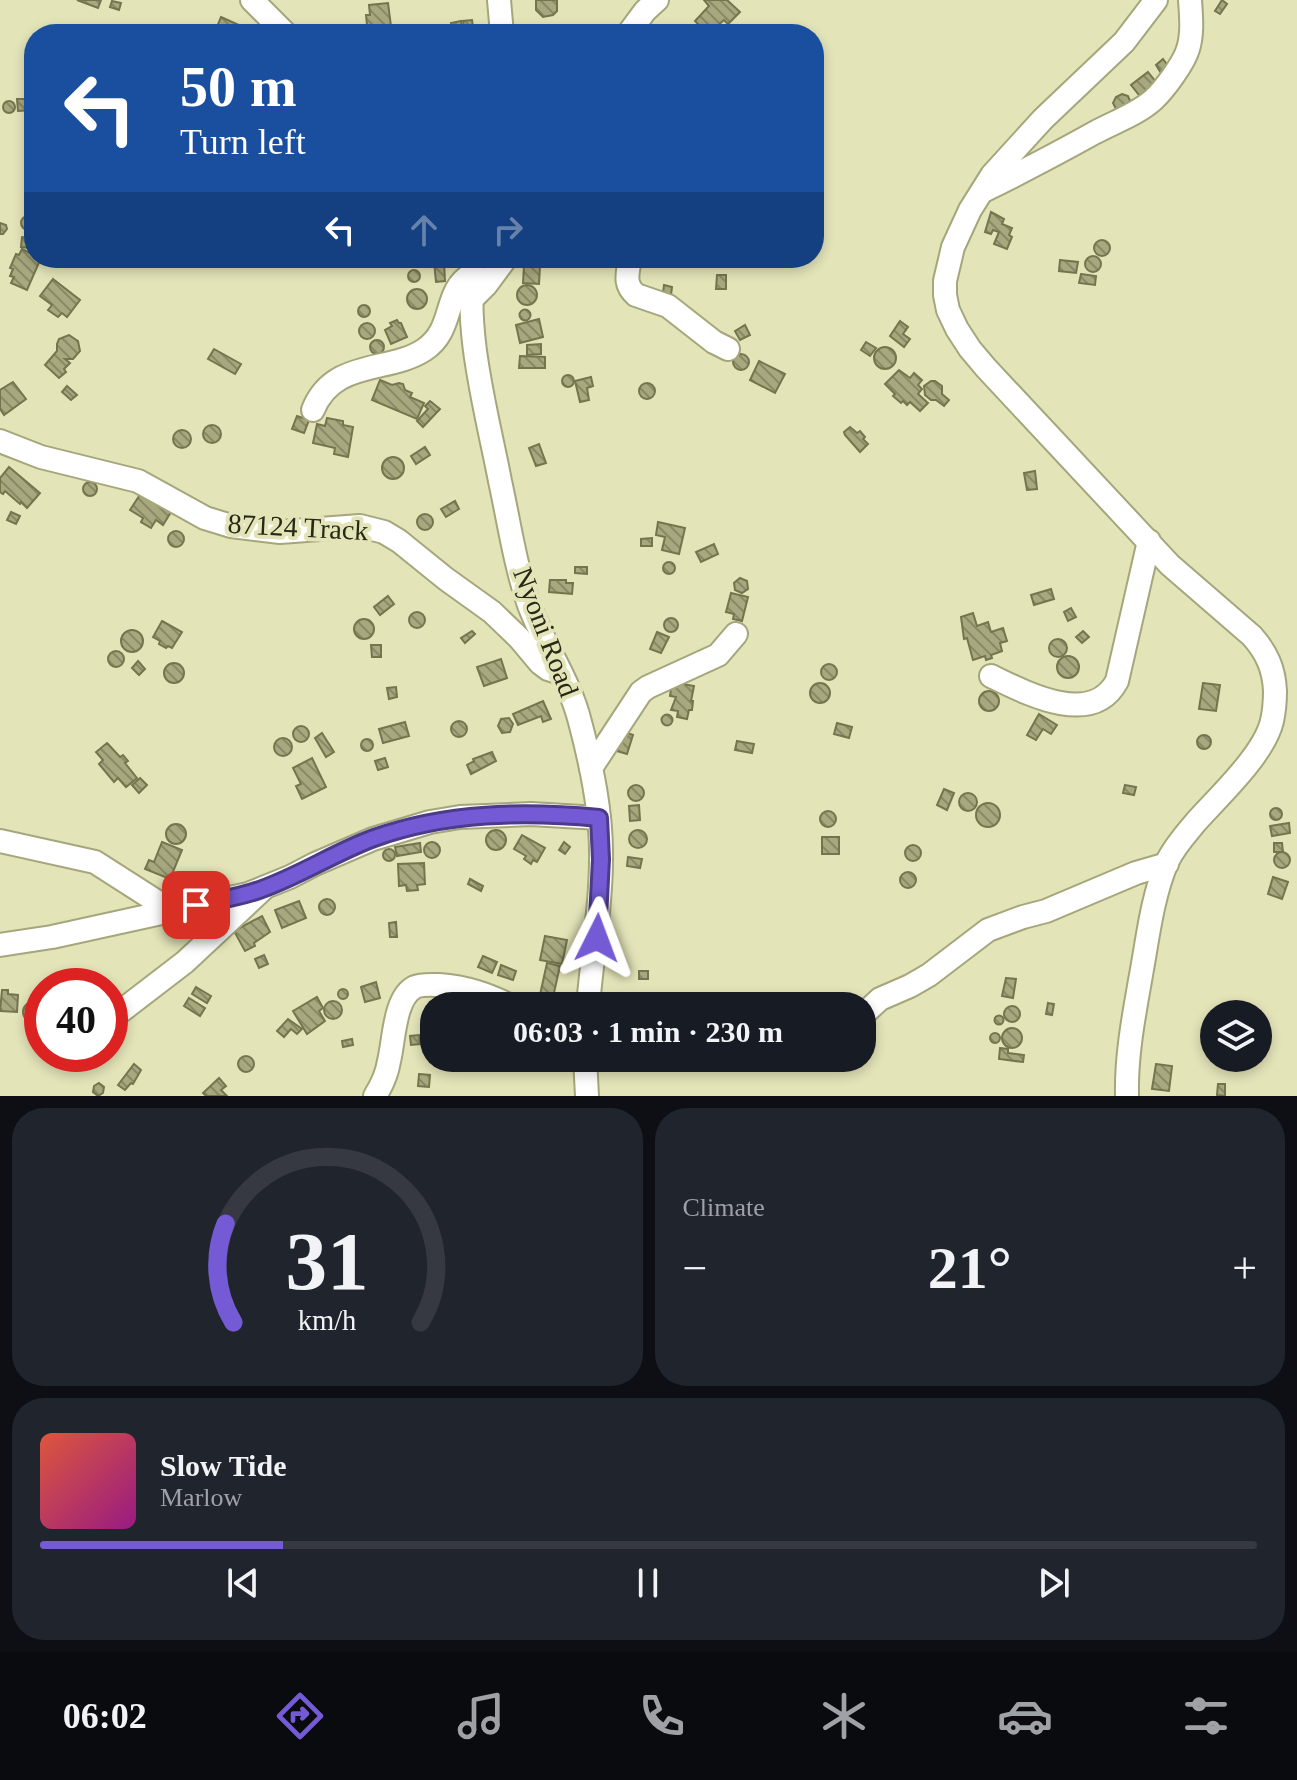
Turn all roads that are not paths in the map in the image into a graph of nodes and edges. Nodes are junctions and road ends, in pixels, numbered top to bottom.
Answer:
1 (252, 0) edge
2 (499, 0) edge
3 (657, 0) edge
4 (1156, 0) edge
5 (1190, 0) edge
6 (276, 24) edge
7 (501, 24) edge
8 (635, 24) edge
9 (980, 192) junction
10 (472, 268) edge
11 (474, 268) edge
12 (499, 268) edge
13 (628, 268) edge
14 (471, 300) junction
15 (728, 349) dead end
16 (313, 410) dead end
17 (0, 441) edge
18 (1149, 541) junction
19 (736, 634) dead end
20 (561, 673) junction
21 (991, 676) dead end
22 (591, 768) junction
23 (599, 818) junction
24 (0, 841) edge
25 (1167, 864) junction
26 (263, 889) junction
27 (170, 910) junction
28 (0, 945) edge
29 (481, 992) edge
30 (590, 992) edge
31 (876, 1003) edge
32 (128, 1006) edge
33 (586, 1072) edge
34 (375, 1096) edge
35 (587, 1096) edge
36 (1127, 1096) edge

1 - 6 street
2 - 7 street
3 - 8 street
4 - 9 street
5 - 9 street
9 - 18 street
10 - 16 street
11 - 14 street, Nyoni Road
12 - 14 street
13 - 15 street
14 - 20 street, Nyoni Road
17 - 20 street, 87124 Track
18 - 21 street
18 - 25 street
19 - 22 street
20 - 22 street, Nyoni Road
22 - 23 street, Nyoni Road
23 - 26 street
23 - 30 street, Nyoni Road
24 - 27 street
25 - 31 street
25 - 36 street
26 - 27 street
26 - 32 street
27 - 28 street
29 - 34 street
33 - 35 street

